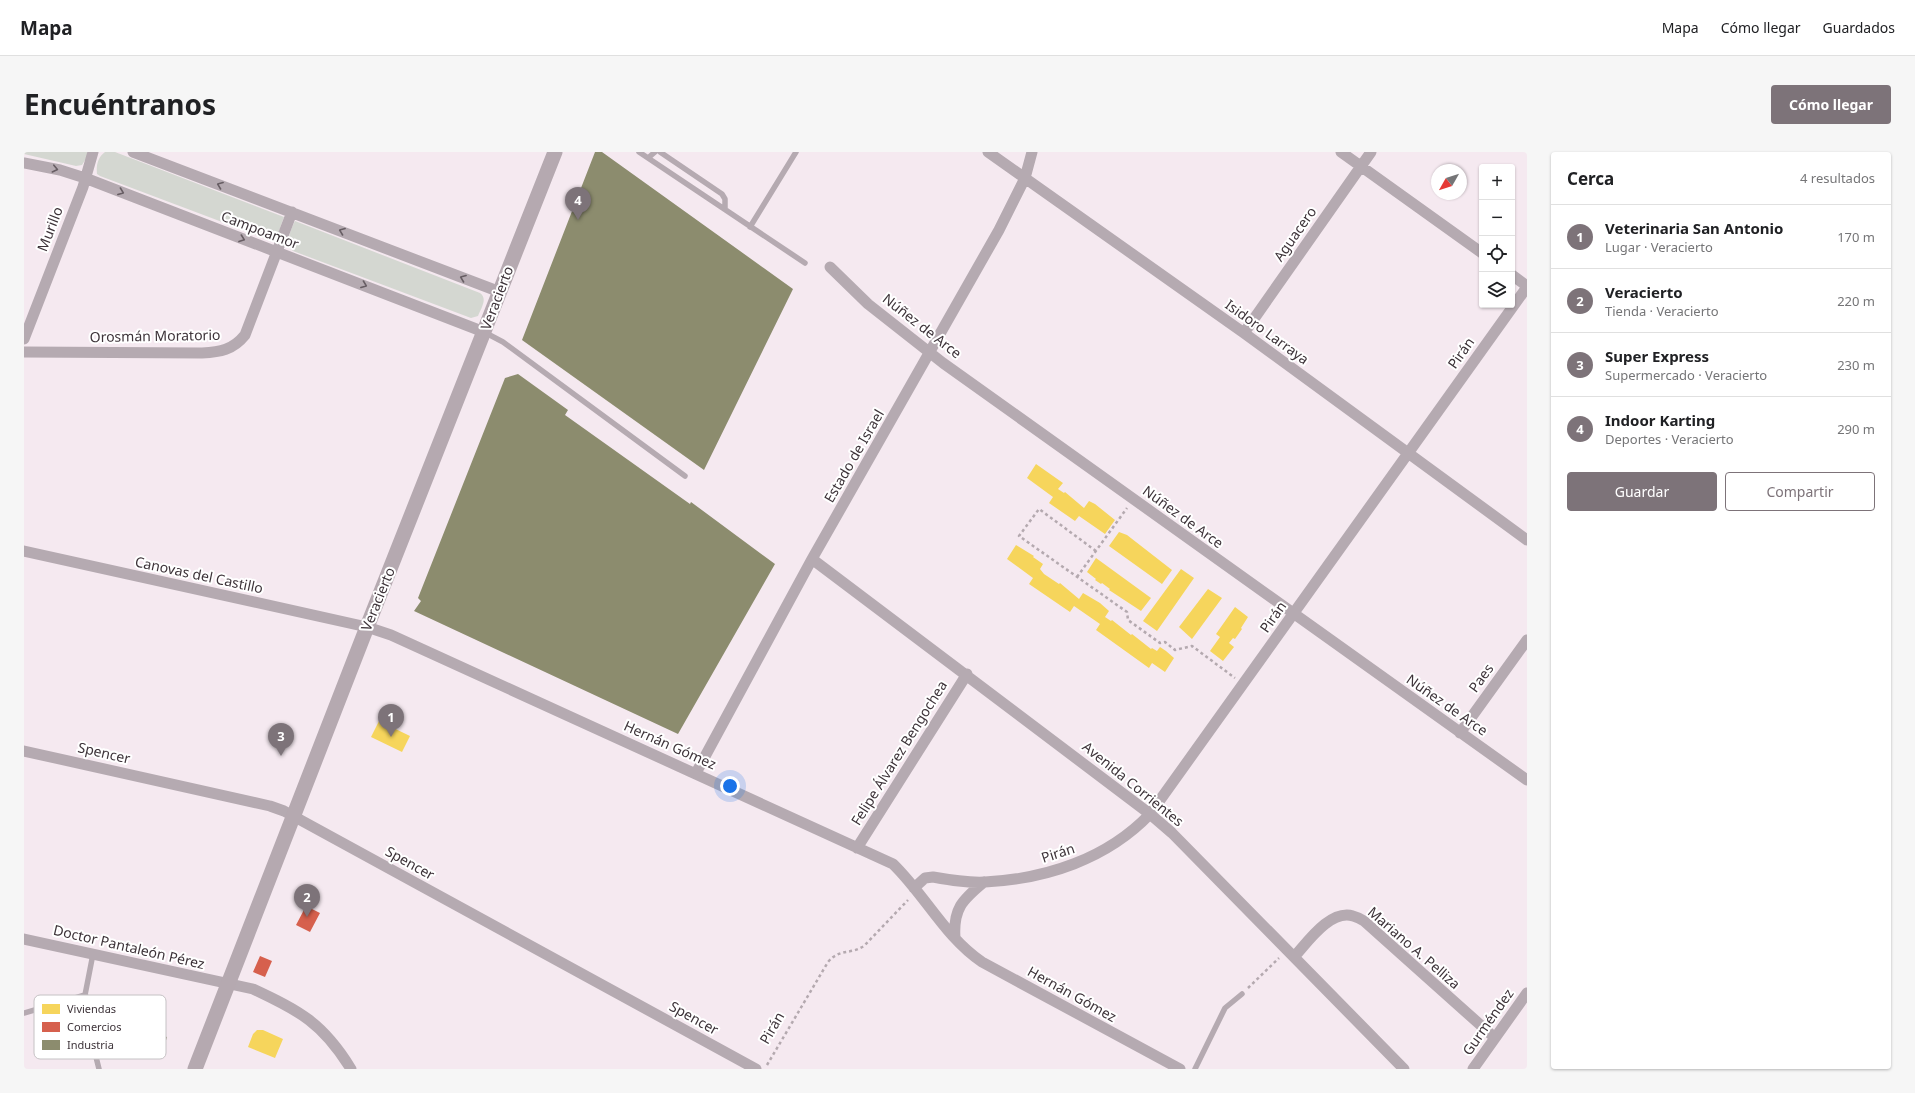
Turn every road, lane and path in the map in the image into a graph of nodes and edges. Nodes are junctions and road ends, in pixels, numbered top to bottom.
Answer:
1 (93, 152) edge
2 (133, 152) edge
3 (555, 152) edge
4 (639, 152) edge
5 (655, 152) edge
6 (660, 152) edge
7 (796, 152) edge
8 (988, 152) edge
9 (1032, 152) edge
10 (1340, 152) edge
11 (1371, 152) edge
12 (648, 158) junction
13 (24, 163) edge
14 (1360, 166) junction
15 (85, 178) junction
16 (1025, 178) junction
17 (725, 209) junction
18 (292, 212) junction
19 (750, 227) junction
20 (278, 252) junction
21 (1479, 252) edge
22 (805, 263) dead end
23 (830, 267) dead end
24 (1515, 277) edge
25 (1527, 286) edge
26 (500, 292) junction
27 (484, 332) junction
28 (1244, 333) junction
29 (24, 339) edge
30 (24, 352) edge
31 (930, 353) junction
32 (1408, 453) junction
33 (685, 476) dead end
34 (1133, 500) junction
35 (1527, 540) edge
36 (1096, 550) junction
37 (24, 551) edge
38 (812, 559) junction
39 (1077, 577) junction
40 (1293, 615) junction
41 (367, 627) junction
42 (1527, 640) edge
43 (967, 674) junction
44 (1243, 684) junction
45 (1460, 733) junction
46 (24, 751) edge
47 (696, 773) junction
48 (1527, 780) edge
49 (1150, 814) junction
50 (293, 816) junction
51 (857, 848) junction
52 (984, 882) junction
53 (914, 888) junction
54 (955, 938) junction
55 (24, 939) edge
56 (1290, 953) junction
57 (93, 954) junction
58 (228, 984) junction
59 (1527, 993) edge
60 (1242, 994) joint
61 (85, 995) edge
62 (34, 1010) edge
63 (24, 1013) edge
64 (1495, 1038) junction
65 (96, 1059) edge
66 (99, 1069) edge
67 (195, 1069) edge
68 (351, 1069) edge
69 (756, 1069) edge
70 (765, 1069) edge
71 (1180, 1069) edge
72 (1196, 1069) edge
73 (1404, 1069) edge
74 (1473, 1069) edge

1 - 15 street, Murillo
18 -> 2 street, Campoamor
3 - 26 street, Veracierto
4 - 12 lane
5 - 12 lane
6 - 17 lane
7 - 19 lane
8 - 16 street, Isidoro Larraya
9 - 16 street, Estado de Israel
10 - 14 street
11 - 14 street, Aguacero
12 - 17 lane
13 -> 15 street, Campoamor
14 - 21 street
14 - 28 street, Aguacero
15 -> 20 street, Campoamor
15 - 29 street, Murillo
16 - 28 street, Isidoro Larraya
16 - 31 street, Estado de Israel
17 - 19 lane
18 - 20 street, Orosmán Moratorio
26 -> 18 street, Campoamor
19 - 22 lane
20 -> 27 street, Campoamor
20 - 30 street, Orosmán Moratorio
23 - 31 street, Núñez de Arce
24 - 25 street
25 - 32 street, Pirán
26 - 27 street, Veracierto
27 - 33 lane
27 - 41 street, Veracierto
28 - 32 street, Isidoro Larraya
31 - 34 street, Núñez de Arce
31 - 38 street, Estado de Israel
32 - 35 street, Isidoro Larraya
32 - 40 street, Pirán
34 - 36 path
34 - 40 street, Núñez de Arce
36 - 39 path
36 - 39 path
37 - 41 street, Canovas del Castillo
38 - 43 street, Avenida Corrientes
38 - 47 street, Estado de Israel
39 - 44 path
40 - 44 street, Pirán
40 - 45 street, Núñez de Arce
41 - 47 street, Hernán Gómez
41 - 50 street, Veracierto
42 - 45 street, Paes
43 - 49 street, Avenida Corrientes
43 - 51 street, Felipe Álvarez Bengochea
44 - 49 street, Pirán
45 - 48 street, Núñez de Arce
46 - 50 street, Spencer
47 - 51 street, Hernán Gómez
49 - 52 street, Pirán
49 - 56 street, Avenida Corrientes
50 - 58 street, Veracierto
50 - 69 street, Spencer
51 - 53 street, Hernán Gómez
52 - 53 street, Pirán
52 - 54 street
53 - 54 street, Hernán Gómez
53 - 70 path, Pirán
54 - 71 street, Hernán Gómez
55 - 57 street, Doctor Pantaleón Pérez
56 - 60 path
56 - 64 street, Mariano A. Pelliza
56 - 73 street, Avenida Corrientes
57 - 58 street, Doctor Pantaleón Pérez
57 - 61 lane
58 - 67 street, Veracierto
58 - 68 street, Doctor Pantaleón Pérez
59 - 64 street, Gurméndez
60 - 72 lane
62 - 63 lane
64 - 74 street, Gurméndez
65 - 66 lane

